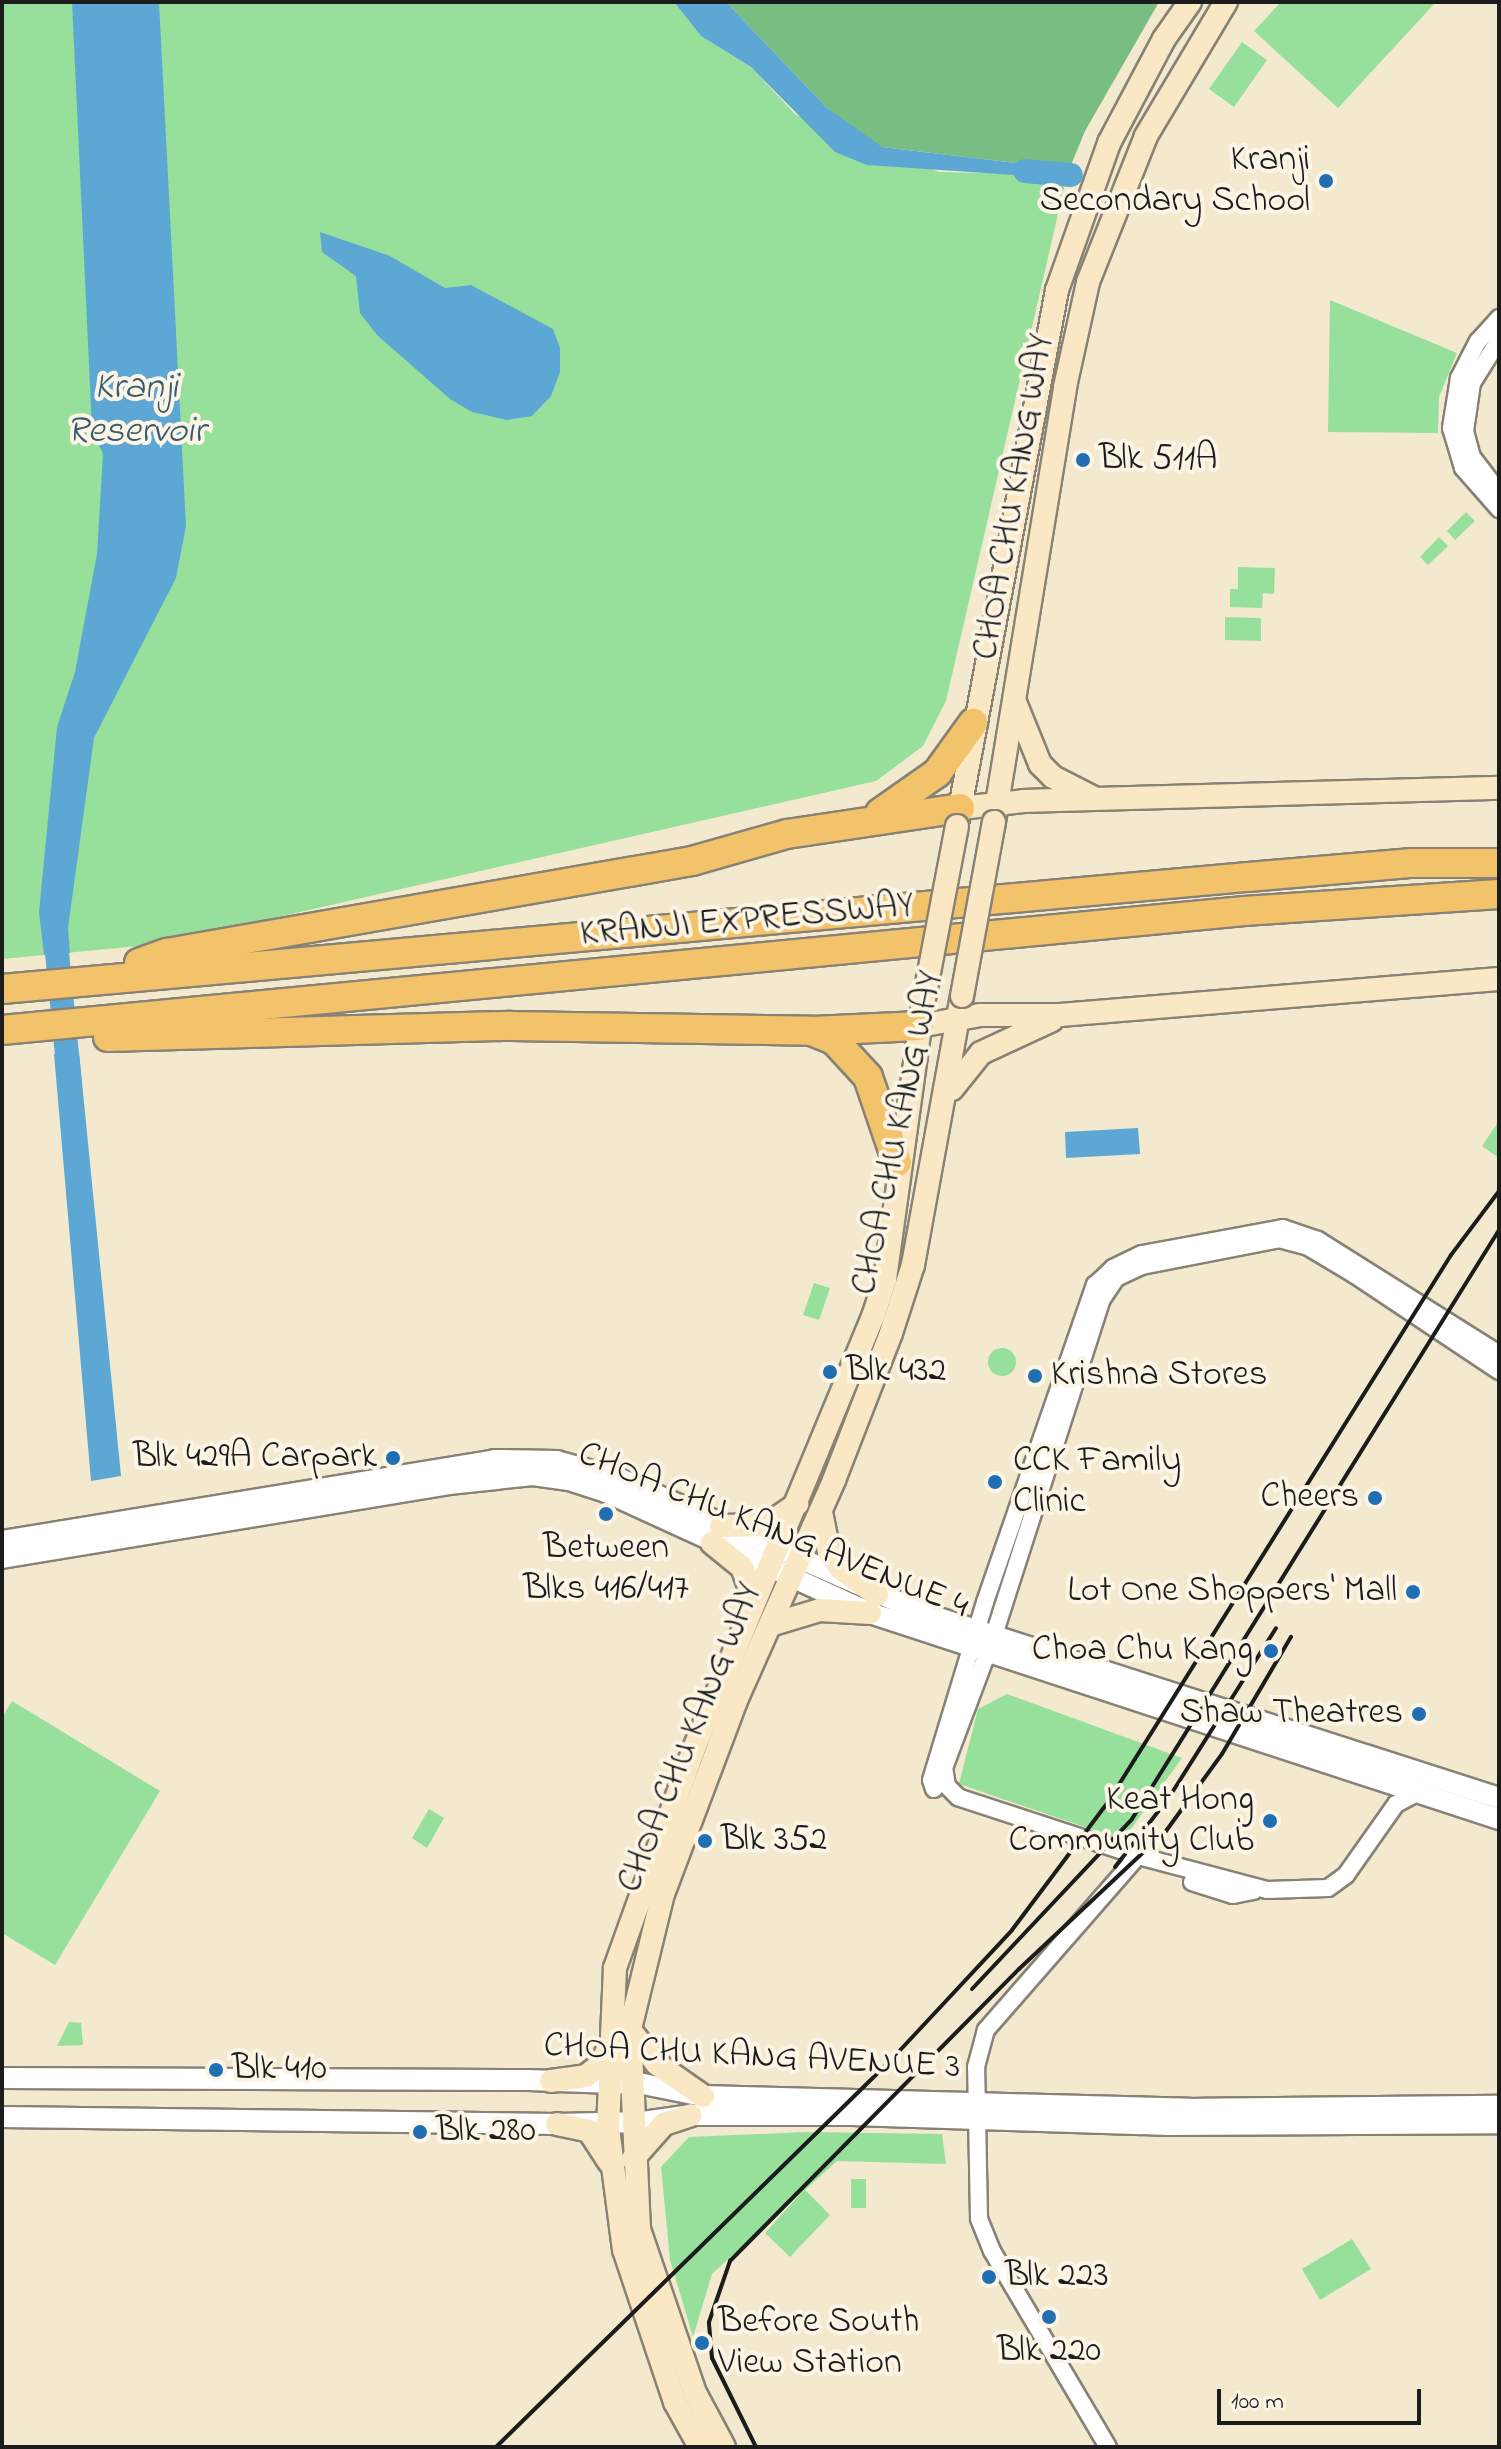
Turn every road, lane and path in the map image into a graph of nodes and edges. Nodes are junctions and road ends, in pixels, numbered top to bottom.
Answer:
1 (1190, 2) edge
2 (1226, 2) edge
3 (1499, 318) edge
4 (1499, 340) edge
5 (1499, 492) edge
6 (1499, 509) edge
7 (1014, 701) junction
8 (973, 723) junction
9 (1499, 788) edge
10 (1095, 798) junction
11 (996, 813) junction
12 (958, 817) junction
13 (866, 821) junction
14 (1499, 863) edge
15 (1499, 894) edge
16 (92, 979) junction
17 (1499, 979) edge
18 (13, 988) edge
19 (961, 1007) junction
20 (921, 1012) junction
21 (1060, 1015) junction
22 (96, 1029) junction
23 (15, 1030) edge
24 (813, 1031) junction
25 (946, 1099) junction
26 (897, 1162) junction
27 (1242, 1238) junction
28 (1318, 1240) junction
29 (1337, 1265) junction
30 (1108, 1289) junction
31 (1089, 1303) junction
32 (1499, 1354) edge
33 (1499, 1371) edge
34 (798, 1503) junction
35 (820, 1511) junction
36 (717, 1534) junction
37 (2, 1541) edge
38 (2, 1558) edge
39 (783, 1564) junction
40 (873, 1604) junction
41 (759, 1621) junction
42 (982, 1642) junction
43 (934, 1789) dead end
44 (1417, 1793) junction
45 (1499, 1798) edge
46 (1499, 1819) edge
47 (1136, 1860) junction
48 (630, 2029) junction
49 (610, 2044) junction
50 (2, 2078) edge
51 (551, 2081) junction
52 (607, 2083) junction
53 (632, 2083) junction
54 (697, 2105) junction
55 (1499, 2106) edge
56 (977, 2109) junction
57 (2, 2117) edge
58 (632, 2121) junction
59 (607, 2122) junction
60 (1499, 2123) edge
61 (557, 2124) junction
62 (633, 2159) junction
63 (612, 2167) junction
64 (700, 2447) edge
65 (724, 2447) edge
66 (1108, 2447) edge

1 - 8 main road, CHOA CHU KANG WAY
2 - 7 main road, CHOA CHU KANG WAY
3 - 6 street
4 - 5 street
7 - 10 main road
7 - 11 main road, CHOA CHU KANG WAY
8 - 12 main road, CHOA CHU KANG WAY
8 - 13 highway
9 - 10 main road
10 - 11 main road
11 - 12 main road
11 - 19 main road, CHOA CHU KANG WAY, bridge
12 - 13 highway
12 - 20 main road, CHOA CHU KANG WAY, bridge
13 - 16 highway
14 - 16 highway, KRANJI EXPRESSWAY
15 - 22 highway, KRANJI EXPRESSWAY
16 - 18 highway, KRANJI EXPRESSWAY
17 - 21 main road
19 - 20 main road
19 - 21 main road
19 - 25 main road, CHOA CHU KANG WAY
20 - 24 highway
20 - 26 main road, CHOA CHU KANG WAY
21 - 25 main road
22 - 23 highway
22 - 24 highway
24 - 26 highway
25 - 35 main road, CHOA CHU KANG WAY
26 - 34 main road, CHOA CHU KANG WAY
27 - 28 street
27 - 29 street
27 - 30 street
27 - 31 street
28 - 29 street
28 - 32 street
29 - 33 street
30 - 31 street
30 - 42 street
31 - 42 street
34 - 36 main road
34 - 39 main road, CHOA CHU KANG WAY
35 - 39 main road, CHOA CHU KANG WAY
35 - 40 main road
36 - 37 street, CHOA CHU KANG AVENUE 4
36 - 38 street, CHOA CHU KANG AVENUE 4
36 - 39 street, CHOA CHU KANG AVENUE 4
36 - 41 main road
39 - 40 street, CHOA CHU KANG AVENUE 4
39 - 41 main road, CHOA CHU KANG WAY
40 - 41 main road
40 - 42 street, CHOA CHU KANG AVENUE 4
41 - 48 main road, CHOA CHU KANG WAY
41 - 49 main road, CHOA CHU KANG WAY
42 - 43 street
42 - 44 street, CHOA CHU KANG AVENUE 4
42 - 45 street, CHOA CHU KANG AVENUE 4
42 - 47 street
44 - 46 street, CHOA CHU KANG AVENUE 4
44 - 47 street
47 - 56 street
48 - 53 main road, CHOA CHU KANG WAY
48 - 54 main road
49 - 51 main road
49 - 52 main road, CHOA CHU KANG WAY
50 - 51 street, CHOA CHU KANG AVENUE 3
51 - 52 street, CHOA CHU KANG AVENUE 3
52 - 53 street, CHOA CHU KANG AVENUE 3
52 - 59 main road, CHOA CHU KANG WAY
53 - 54 street, CHOA CHU KANG AVENUE 3
53 - 58 main road, CHOA CHU KANG WAY
54 - 56 street, CHOA CHU KANG AVENUE 3
54 - 58 street, CHOA CHU KANG AVENUE 3
54 - 62 main road
55 - 56 street, CHOA CHU KANG AVENUE 3
56 - 60 street, CHOA CHU KANG AVENUE 3
56 - 66 street
57 - 61 street, CHOA CHU KANG AVENUE 3
58 - 59 street, CHOA CHU KANG AVENUE 3
58 - 62 main road, CHOA CHU KANG WAY
59 - 61 street, CHOA CHU KANG AVENUE 3
59 - 63 main road, CHOA CHU KANG WAY
61 - 63 main road
62 - 65 main road, CHOA CHU KANG WAY
63 - 64 main road, CHOA CHU KANG WAY

